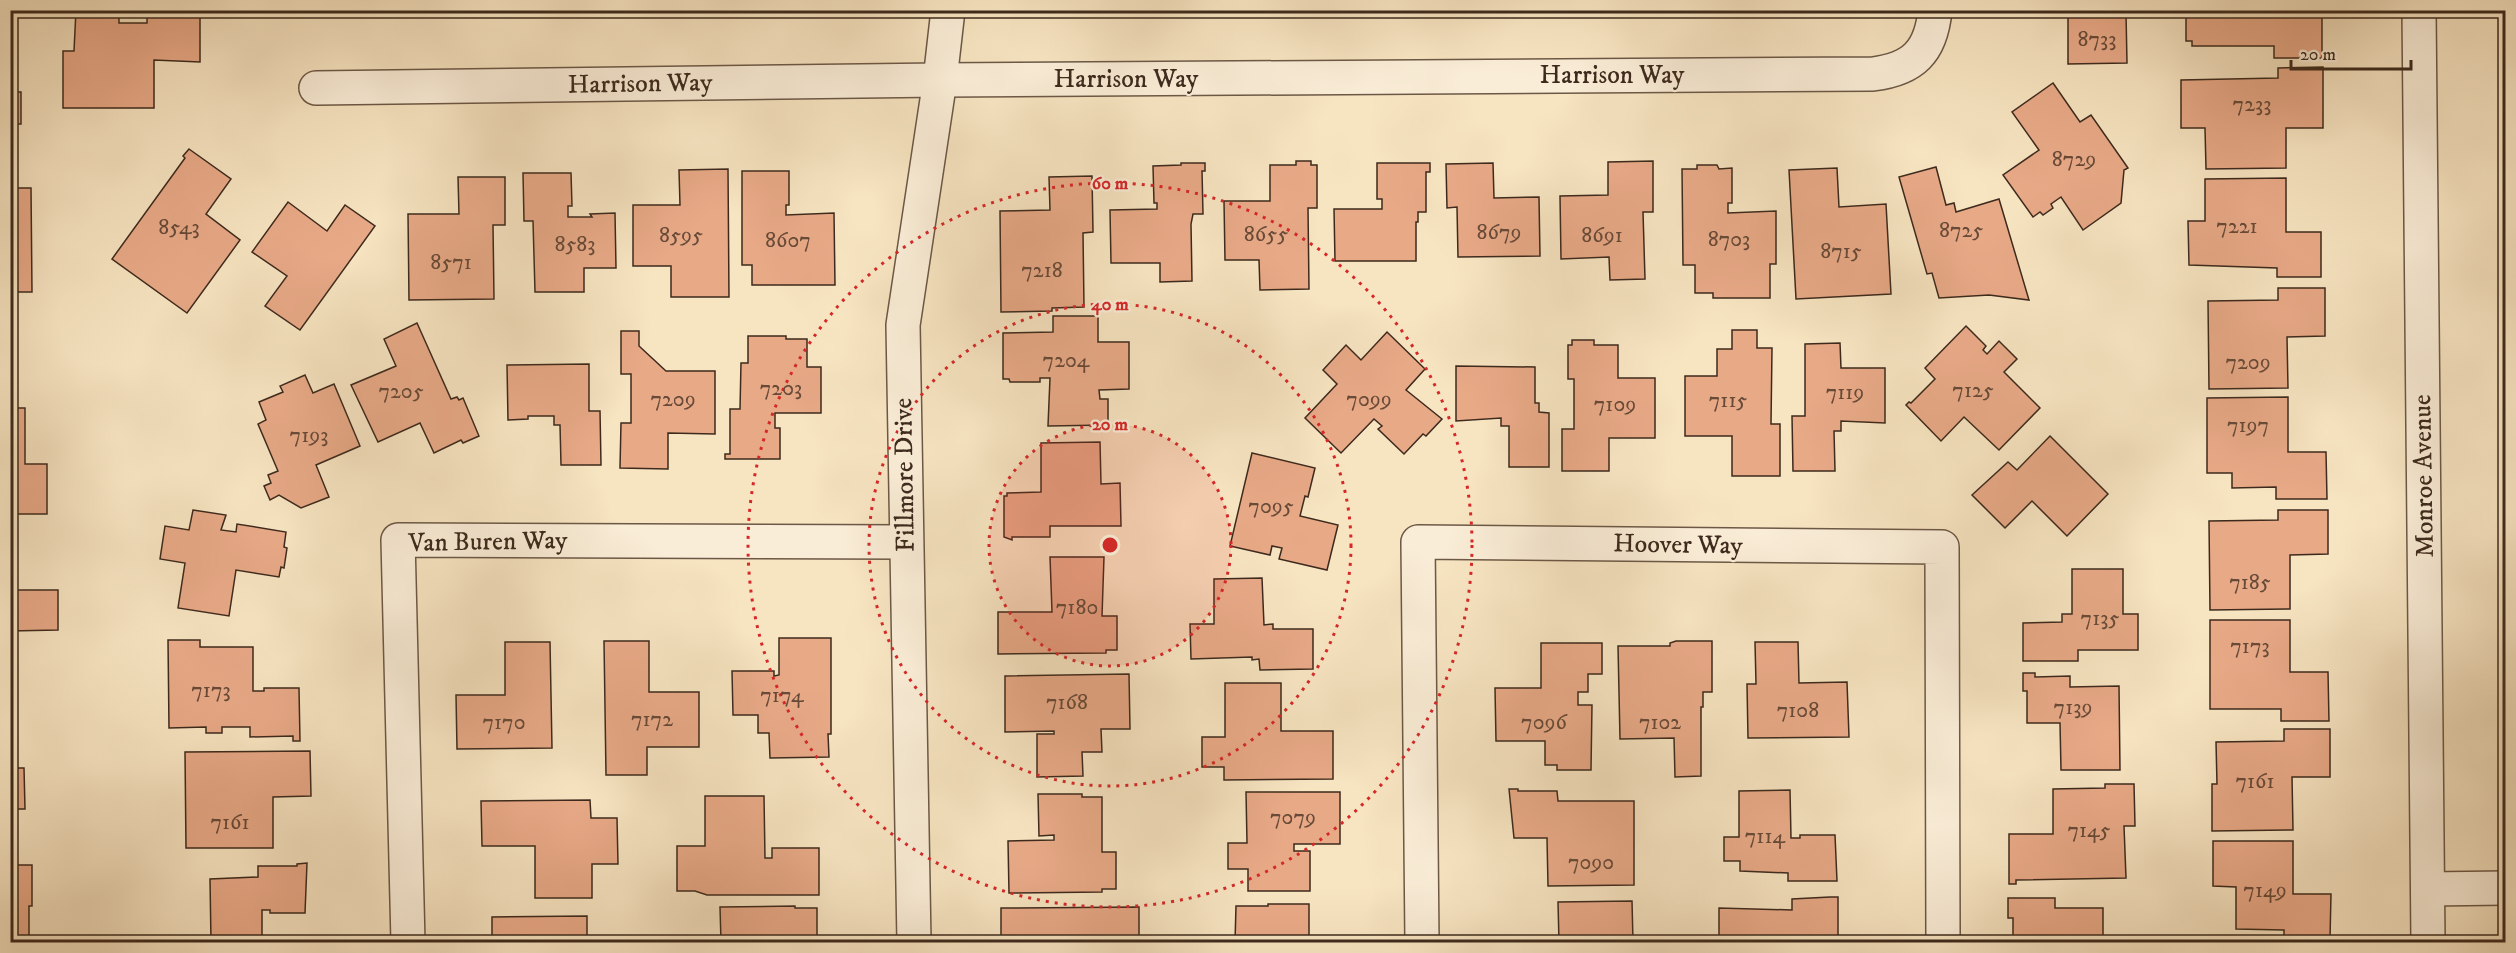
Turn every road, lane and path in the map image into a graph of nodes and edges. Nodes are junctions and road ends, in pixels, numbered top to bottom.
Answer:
1 (948, 10) edge
2 (1935, 10) edge
3 (2419, 10) edge
4 (940, 80) junction
5 (316, 88) dead end
6 (906, 542) junction
7 (2505, 888) edge
8 (2428, 889) junction
9 (408, 942) edge
10 (914, 942) edge
11 (1422, 942) edge
12 (1943, 942) edge
13 (2428, 942) edge

1 - 4 street, Fillmore Drive
2 - 4 street, Harrison Way
3 - 8 street, Monroe Avenue
4 - 5 street, Harrison Way
4 - 6 street, Fillmore Drive
6 - 9 street, Van Buren Way
6 - 10 street, Fillmore Drive
7 - 8 street
8 - 13 street, Monroe Avenue
11 - 12 street, Hoover Way

